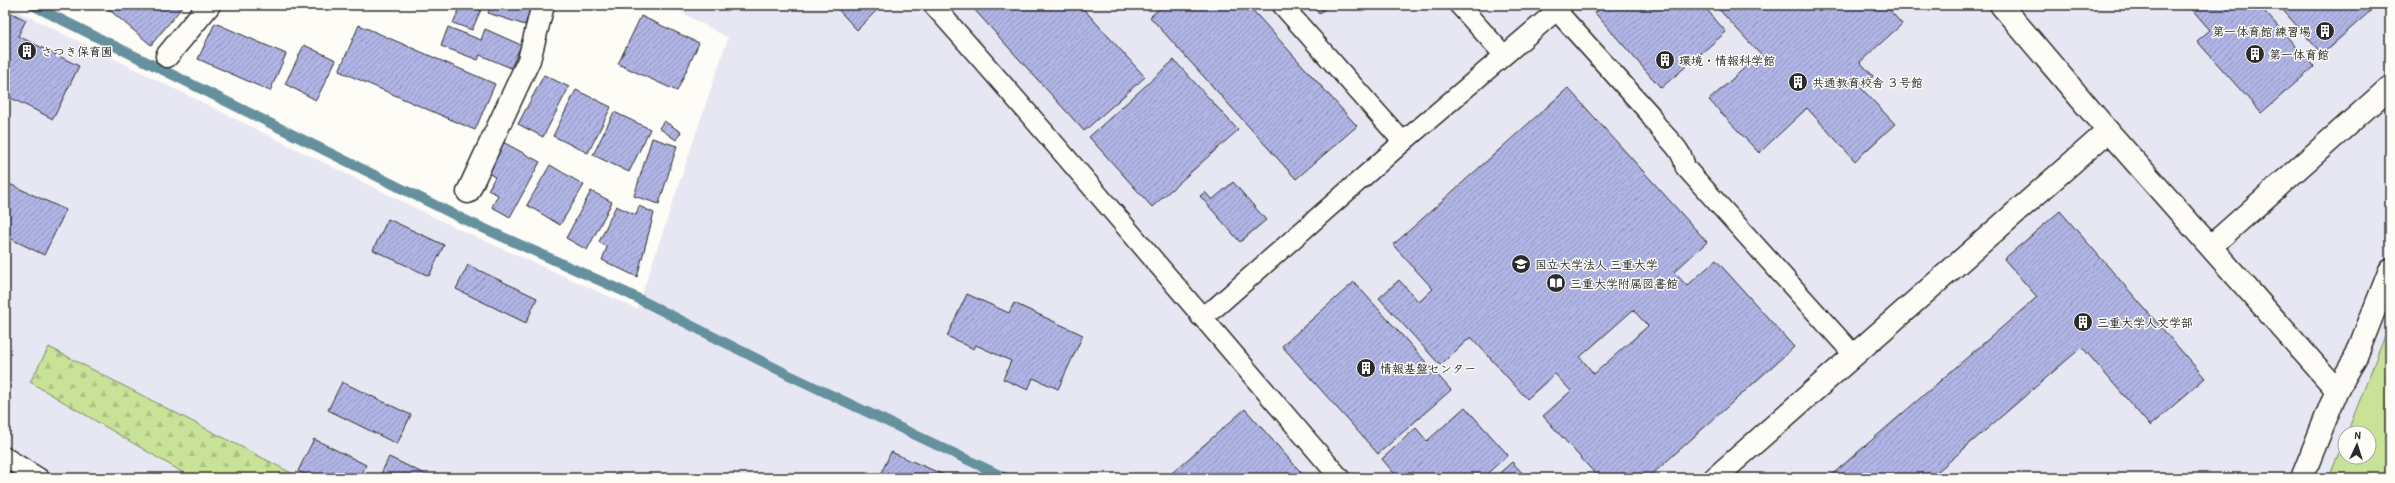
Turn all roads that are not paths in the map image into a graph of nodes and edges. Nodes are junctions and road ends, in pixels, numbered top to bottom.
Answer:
1 (209, 5) edge
2 (544, 5) edge
3 (933, 5) edge
4 (1282, 5) edge
5 (1458, 5) edge
6 (2001, 5) edge
7 (1559, 8) edge
8 (1504, 55) junction
9 (167, 56) dead end
10 (2390, 87) edge
11 (2108, 131) junction
12 (1402, 142) junction
13 (468, 192) dead end
14 (2211, 246) junction
15 (2390, 270) edge
16 (1200, 316) junction
17 (1854, 355) junction
18 (2337, 390) junction
19 (5, 457) edge
20 (39, 478) edge
21 (1340, 478) edge
22 (1715, 478) edge
23 (2302, 478) edge

1 - 9 street
2 - 13 street
3 - 16 lane
4 - 12 lane
5 - 8 lane
6 - 11 street
7 - 8 lane
7 - 17 lane
8 - 12 lane
10 - 14 street
11 - 14 street
11 - 17 street
12 - 16 lane
14 - 18 street
15 - 18 street
16 - 21 lane
17 - 22 street
18 - 23 street
19 - 20 lane

